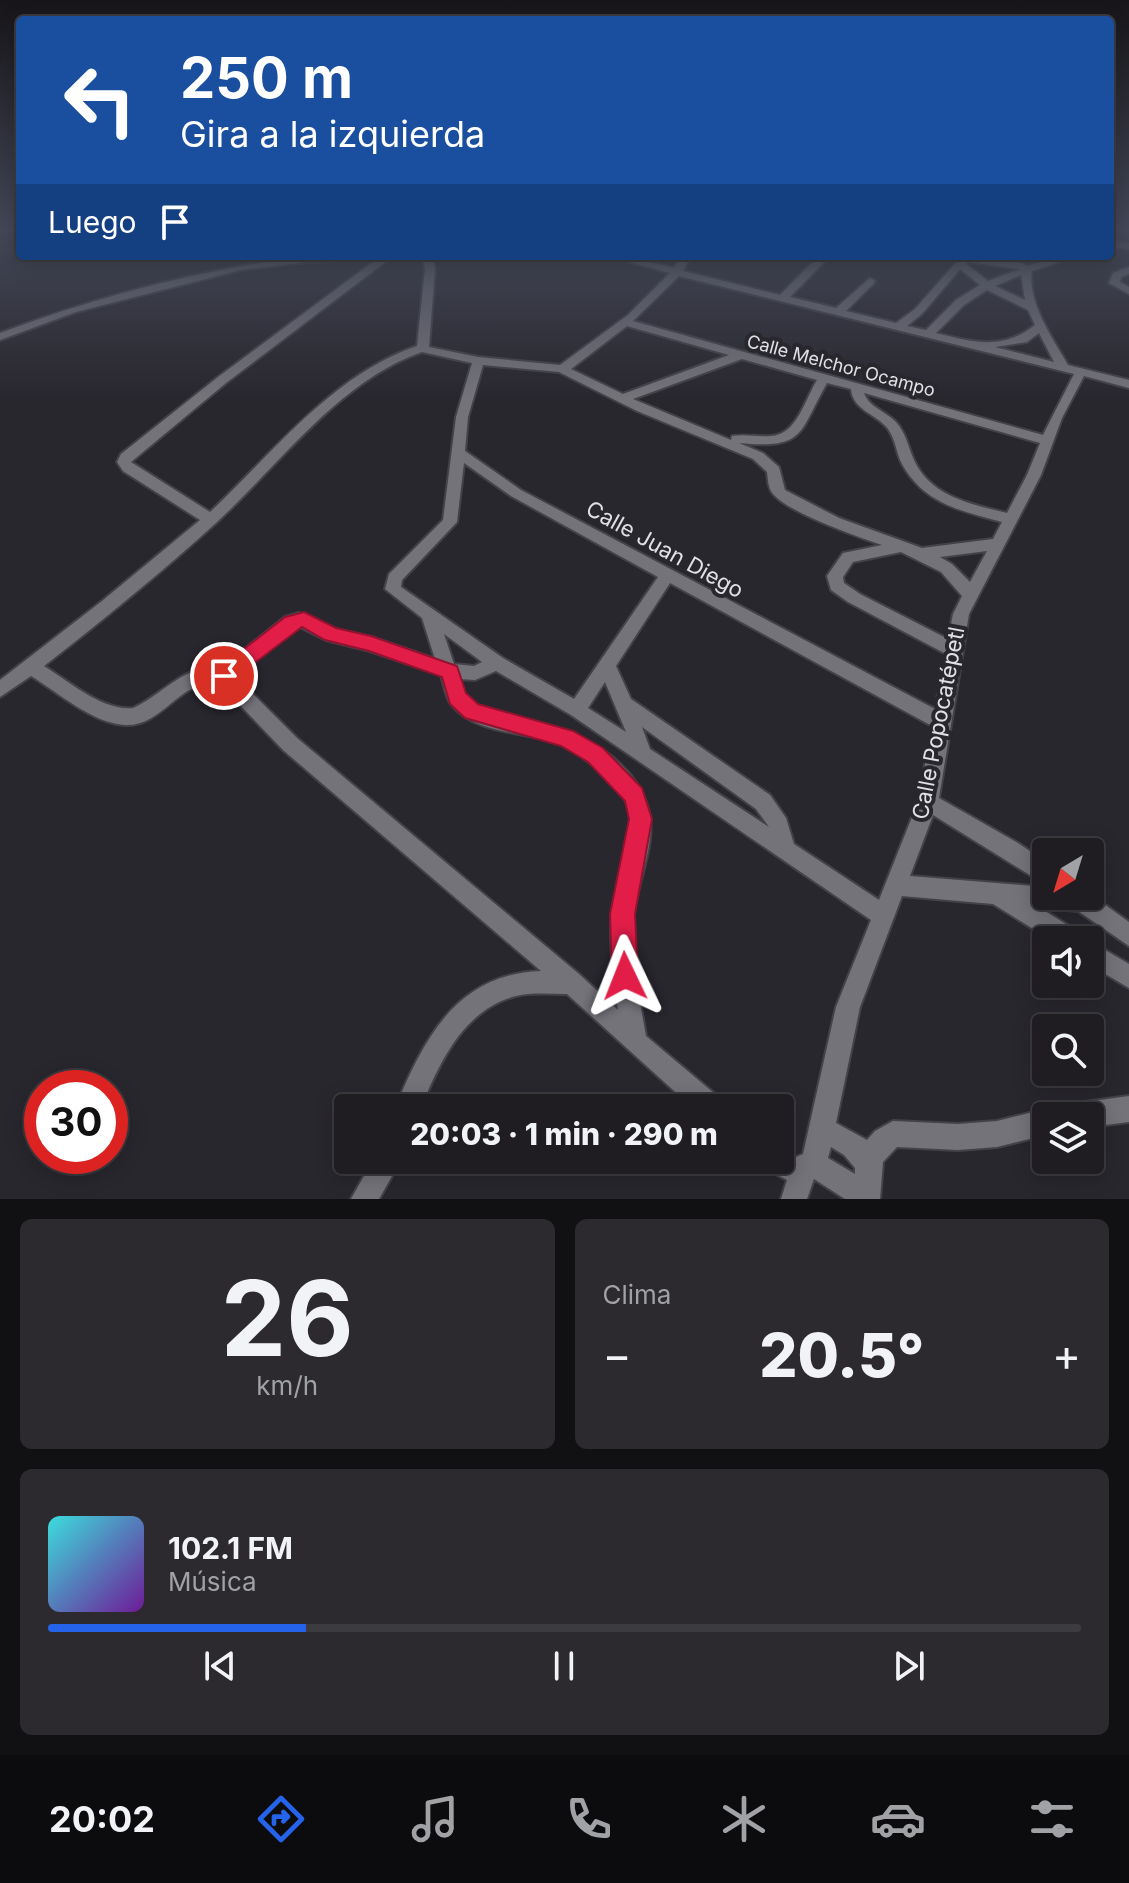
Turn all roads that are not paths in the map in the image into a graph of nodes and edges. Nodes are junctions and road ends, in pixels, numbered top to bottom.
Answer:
1 (151, 286) edge
2 (346, 286) edge
3 (428, 286) edge
4 (664, 286) edge
5 (737, 286) edge
6 (795, 286) edge
7 (865, 286) edge
8 (938, 286) edge
9 (981, 286) edge
10 (988, 286) edge
11 (1024, 286) edge
12 (783, 298) junction
13 (932, 299) junction
14 (1033, 308) junction
15 (838, 312) junction
16 (945, 313) junction
17 (915, 317) junction
18 (624, 322) junction
19 (1042, 325) junction
20 (897, 327) junction
21 (929, 334) junction
22 (1, 336) edge
23 (977, 346) junction
24 (423, 348) junction
25 (738, 356) junction
26 (478, 361) junction
27 (562, 369) junction
28 (1072, 369) junction
29 (823, 379) junction
30 (1129, 384) edge
31 (850, 387) junction
32 (813, 395) junction
33 (622, 399) junction
34 (718, 438) junction
35 (1049, 441) junction
36 (458, 453) junction
37 (230, 502) junction
38 (191, 505) junction
39 (210, 519) junction
40 (1010, 519) junction
41 (997, 544) junction
42 (901, 548) junction
43 (919, 554) junction
44 (667, 576) junction
45 (969, 593) junction
46 (430, 617) junction
47 (954, 650) junction
48 (497, 663) junction
49 (606, 664) junction
50 (31, 667) junction
51 (450, 671) junction
52 (224, 676) junction
53 (0, 690) edge
54 (624, 704) junction
55 (577, 710) junction
56 (940, 721) junction
57 (645, 758) junction
58 (928, 802) junction
59 (785, 851) junction
60 (1032, 865) edge
61 (896, 885) junction
62 (999, 896) junction
63 (1032, 897) edge
64 (1095, 910) edge
65 (884, 916) junction
66 (1048, 926) edge
67 (1129, 935) edge
68 (1104, 961) edge
69 (1129, 977) edge
70 (571, 982) junction
71 (635, 1042) junction
72 (414, 1094) edge
73 (696, 1094) edge
74 (1129, 1109) edge
75 (1104, 1112) edge
76 (1032, 1125) edge
77 (820, 1129) junction
78 (867, 1162) junction
79 (797, 1166) edge
80 (379, 1174) edge
81 (364, 1199) edge
82 (794, 1199) edge
83 (866, 1199) edge

1 - 22 street
2 - 38 street
3 - 24 street
4 - 18 street
5 - 12 street
6 - 12 street
7 - 15 street
8 - 13 street
9 - 16 street
10 - 14 street
11 - 14 street
12 - 15 street
13 - 16 street
13 - 17 street
14 - 19 street
15 - 20 street
16 - 17 street
16 - 21 street
17 - 20 street
18 - 25 street, Calle Melchor Ocampo
18 - 27 street
19 - 23 street
19 - 28 street
20 - 21 street
21 - 23 street
23 - 28 street
24 - 26 street
24 - 37 street
25 - 29 street, Calle Melchor Ocampo
25 - 33 street
26 - 27 street
26 - 36 street
27 - 33 street
28 - 30 street
28 - 35 street, Calle Popocatépetl
29 - 31 street, Calle Melchor Ocampo
29 - 32 street
31 - 32 street
31 - 35 street, Calle Melchor Ocampo
31 - 40 street
32 - 34 street
33 - 34 street
34 - 42 street
35 - 40 street, Calle Popocatépetl
36 - 44 street, Calle Juan Diego
36 - 46 street
37 - 38 street
37 - 39 street
38 - 39 street
39 - 50 street
40 - 41 street, Calle Popocatépetl
41 - 43 street
41 - 45 street, Calle Popocatépetl
42 - 43 street
42 - 47 street
43 - 45 street
44 - 49 street
44 - 56 street, Calle Juan Diego
45 - 47 street, Calle Popocatépetl
46 - 48 street
46 - 51 street
47 - 56 street, Calle Popocatépetl
48 - 51 street
48 - 55 street
49 - 54 street
49 - 55 street
50 - 52 street
50 - 53 street
51 - 52 street
51 - 71 street
52 - 70 street
54 - 57 street
54 - 59 street
55 - 57 street
56 - 58 street, Calle Popocatépetl
57 - 59 street
58 - 60 street
58 - 61 street, Calle Popocatépetl
59 - 65 street
61 - 62 street
61 - 65 street, Calle Popocatépetl
62 - 63 street
62 - 66 street
64 - 67 street
65 - 77 street, Calle Popocatépetl
68 - 69 street
70 - 71 street
70 - 72 street
71 - 73 street
74 - 75 street
76 - 78 street
77 - 78 street
77 - 79 street, Calle Popocatépetl
78 - 83 street
79 - 82 street, Calle Popocatépetl
79 - 83 street
80 - 81 street

